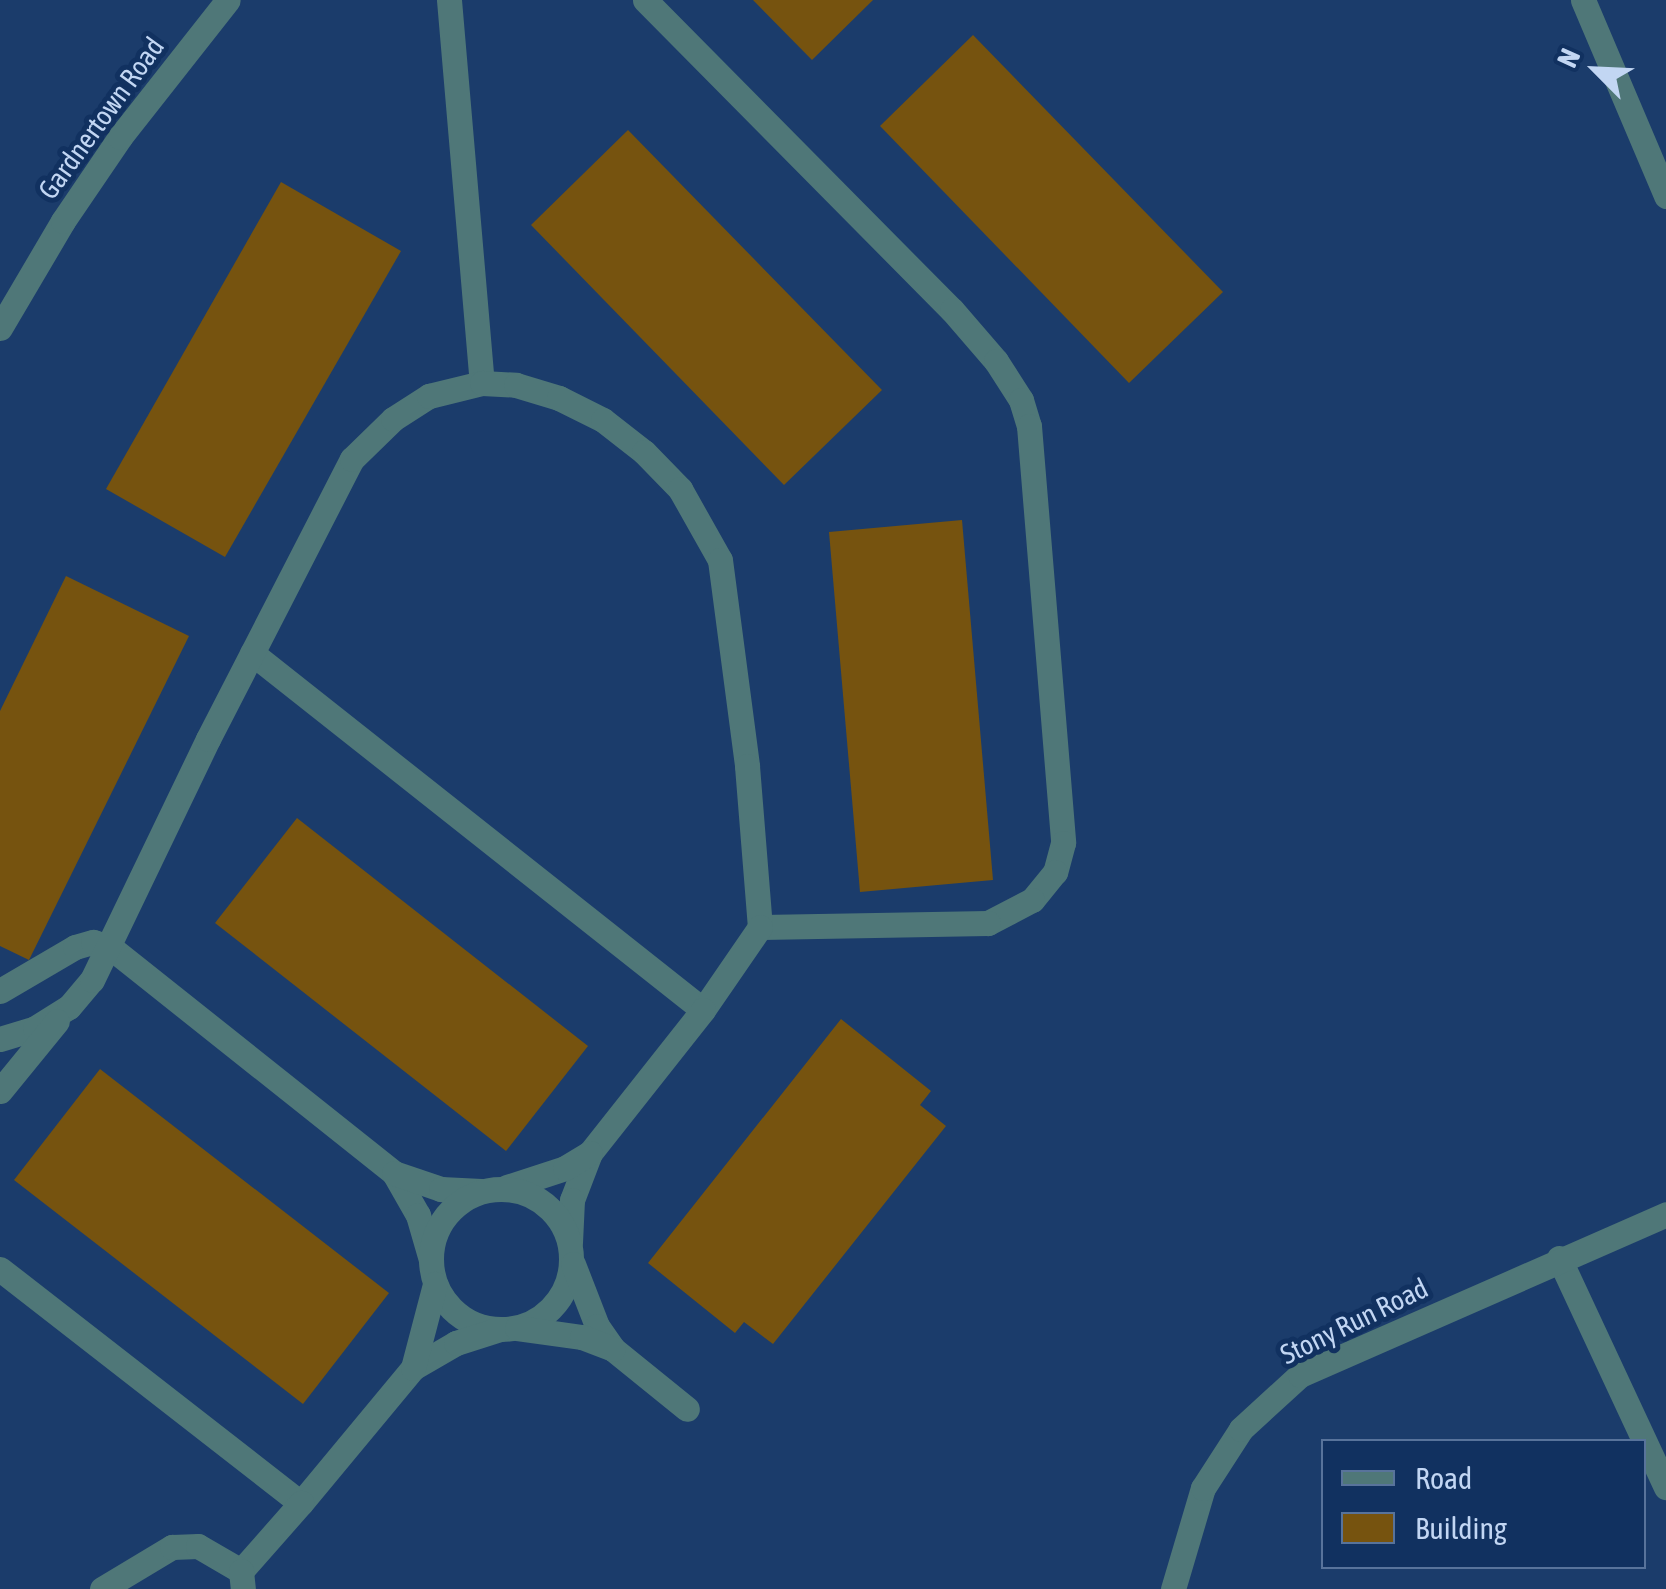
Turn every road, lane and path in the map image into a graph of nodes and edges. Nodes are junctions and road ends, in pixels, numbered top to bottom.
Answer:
1 (228, 0) edge
2 (449, 0) edge
3 (645, 0) edge
4 (1583, 0) edge
5 (1666, 196) edge
6 (4, 311) edge
7 (482, 383) junction
8 (252, 653) junction
9 (760, 927) junction
10 (110, 947) junction
11 (0, 990) edge
12 (69, 1007) junction
13 (702, 1010) junction
14 (0, 1039) edge
15 (0, 1090) edge
16 (590, 1154) junction
17 (394, 1173) junction
18 (493, 1190) junction
19 (1666, 1214) edge
20 (571, 1251) junction
21 (1559, 1258) junction
22 (0, 1269) edge
23 (433, 1272) junction
24 (508, 1328) junction
25 (613, 1349) junction
26 (413, 1368) junction
27 (687, 1409) dead end
28 (1644, 1439) edge
29 (1646, 1444) edge
30 (1666, 1487) edge
31 (301, 1503) junction
32 (242, 1580) edge
33 (102, 1589) edge
34 (1173, 1589) edge

1 - 6 street, Gardnertown Road
2 - 7 street
3 - 9 street
4 - 5 street
7 - 8 street
7 - 9 street
8 - 10 street
8 - 13 street
9 - 13 street
10 - 11 street
10 - 12 street
10 - 17 street
12 - 14 street
12 - 15 street
13 - 16 street
16 - 18 street
16 - 20 street
17 - 18 street
17 - 23 street
18 - 20 street
18 - 23 street
19 - 21 street, Stony Run Road
20 - 24 street
20 - 25 street
21 - 28 street
21 - 34 street, Stony Run Road
22 - 31 street
23 - 24 street
23 - 26 street
24 - 25 street
24 - 26 street
25 - 27 street
26 - 31 street
29 - 30 street
31 - 32 street
32 - 33 street

